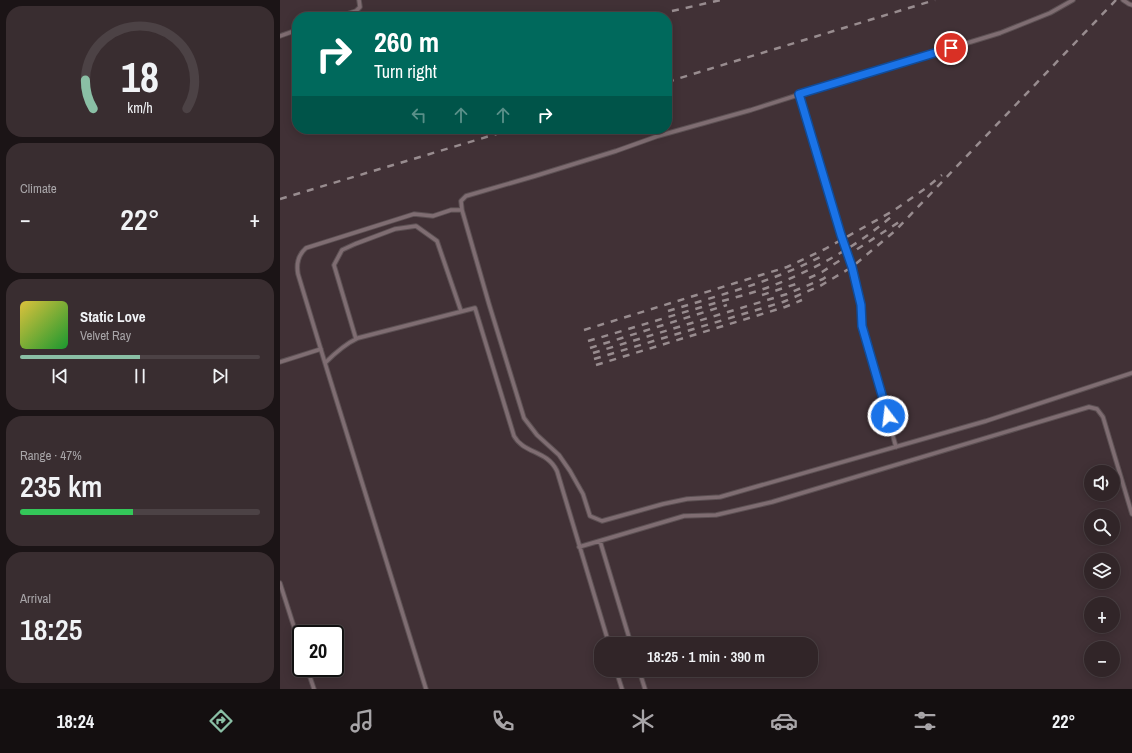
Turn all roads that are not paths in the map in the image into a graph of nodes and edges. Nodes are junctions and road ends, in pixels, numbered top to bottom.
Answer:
1 (359, 0) edge
2 (1073, 0) edge
3 (1123, 0) edge
4 (1132, 5) edge
5 (353, 12) edge
6 (292, 32) edge
7 (280, 36) edge
8 (799, 94) junction
9 (672, 132) edge
10 (665, 134) edge
11 (462, 210) junction
12 (461, 312) junction
13 (356, 339) junction
14 (321, 349) junction
15 (280, 362) edge
16 (325, 363) junction
17 (1132, 373) edge
18 (896, 447) junction
19 (1132, 514) edge
20 (600, 541) junction
21 (579, 546) junction
22 (280, 584) edge
23 (293, 625) edge
24 (606, 637) edge
25 (629, 637) edge
26 (310, 677) edge
27 (618, 677) edge
28 (641, 677) edge
29 (314, 689) edge
30 (426, 689) edge
31 (622, 689) edge
32 (645, 689) edge

1 - 5 lane
2 - 8 lane
3 - 4 lane
6 - 7 lane
8 - 9 lane
8 - 18 lane
10 - 11 lane
11 - 14 lane
11 - 18 lane
12 - 13 lane
12 - 13 lane
12 - 21 lane
13 - 16 lane
14 - 15 lane
14 - 16 lane
16 - 30 lane
17 - 18 lane
19 - 20 lane
20 - 21 lane
20 - 25 lane
21 - 24 lane
22 - 23 lane
26 - 29 lane
27 - 31 lane
28 - 32 lane

